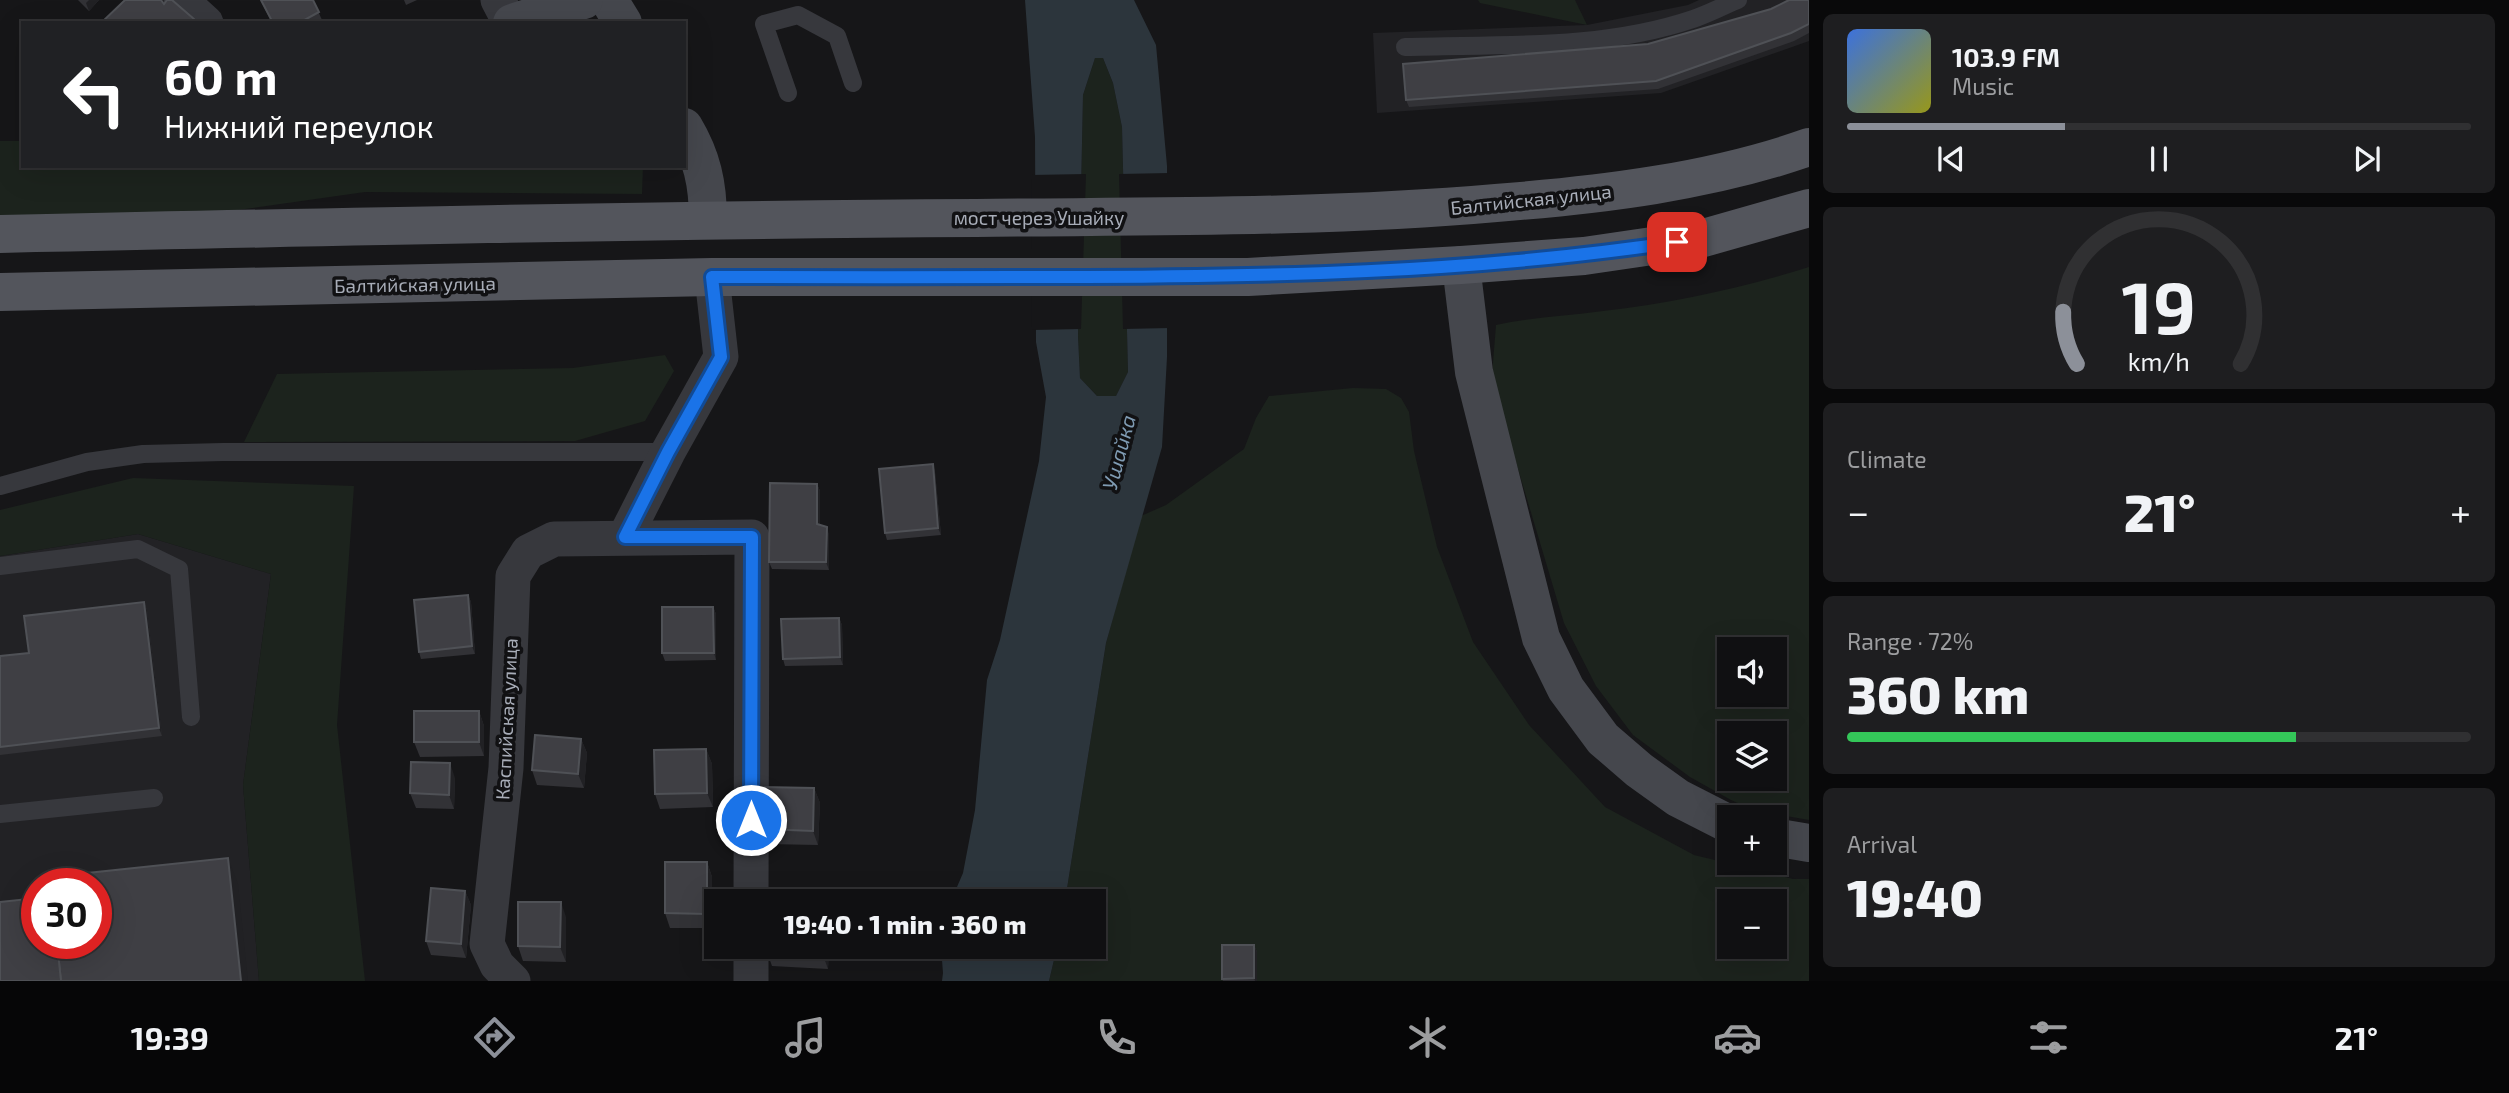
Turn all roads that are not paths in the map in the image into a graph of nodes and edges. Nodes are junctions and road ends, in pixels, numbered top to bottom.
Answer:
1 (181, 0) edge
2 (498, 0) edge
3 (584, 0) edge
4 (609, 0) edge
5 (1738, 0) edge
6 (795, 8) edge
7 (204, 21) edge
8 (510, 21) edge
9 (517, 21) edge
10 (622, 21) edge
11 (1405, 47) dead end
12 (853, 83) dead end
13 (788, 93) dead end
14 (686, 130) edge
15 (1809, 147) edge
16 (1809, 208) edge
17 (1248, 216) joint
18 (708, 219) junction
19 (0, 234) edge
20 (1461, 265) junction
21 (712, 277) junction
22 (0, 292) edge
23 (668, 452) junction
24 (0, 486) edge
25 (625, 537) junction
26 (0, 566) edge
27 (191, 717) dead end
28 (154, 797) dead end
29 (0, 814) edge
30 (1717, 818) edge
31 (1787, 839) edge
32 (1809, 843) edge
33 (751, 889) edge
34 (751, 959) edge
35 (513, 981) edge
36 (751, 981) edge

1 - 7 street
2 - 8 street
3 - 9 street
4 - 10 street
5 - 11 lane
6 - 12 lane
6 - 13 lane
14 - 18 street
15 - 17 main road, Балтийская улица
16 - 20 main road
17 - 18 main road, мост через Ушайку
18 - 19 main road
20 - 21 main road, Балтийская улица
20 - 30 street
21 - 22 main road, Балтийская улица
21 - 23 street
23 - 24 lane
23 - 25 street
25 - 33 street, Каспийская улица
25 - 35 street, Каспийская улица
26 - 27 lane
28 - 29 lane
31 - 32 street
34 - 36 street

